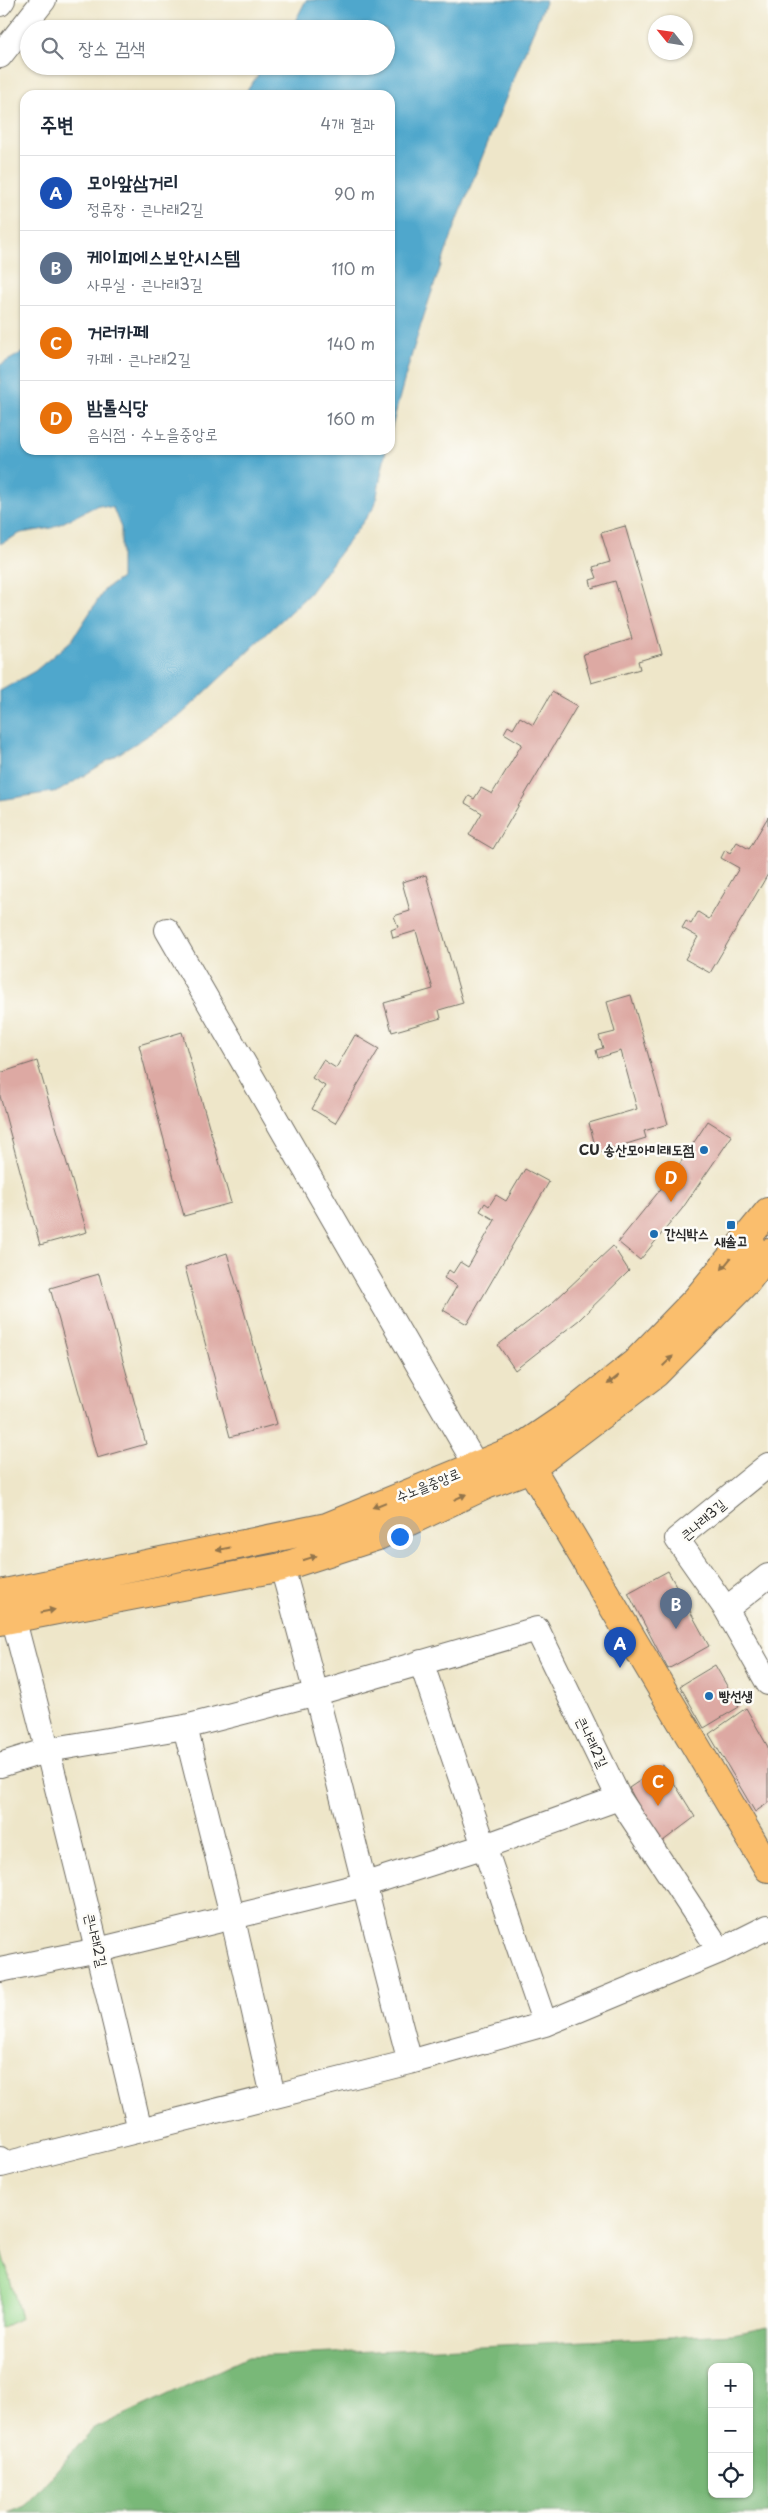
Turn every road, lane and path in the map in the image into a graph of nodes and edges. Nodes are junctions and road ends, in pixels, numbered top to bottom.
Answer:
1 (3, 0) edge
2 (44, 0) edge
3 (0, 4) edge
4 (28, 20) edge
5 (20, 31) edge
6 (0, 56) edge
7 (167, 930) dead end
8 (768, 1212) edge
9 (768, 1253) edge
10 (526, 1457) junction
11 (768, 1465) edge
12 (482, 1475) junction
13 (282, 1567) junction
14 (768, 1576) edge
15 (4, 1606) edge
16 (726, 1609) junction
17 (421, 1662) junction
18 (768, 1683) edge
19 (317, 1693) junction
20 (185, 1727) junction
21 (48, 1750) junction
22 (0, 1765) edge
23 (620, 1798) junction
24 (485, 1846) junction
25 (768, 1868) edge
26 (363, 1885) junction
27 (232, 1915) junction
28 (768, 1927) edge
29 (98, 1950) junction
30 (720, 1950) junction
31 (0, 1970) edge
32 (545, 2024) junction
33 (410, 2062) junction
34 (273, 2096) junction
35 (140, 2130) junction
36 (0, 2159) edge

1 - 3 street
2 - 4 street
5 - 6 street
7 - 12 street
8 -> 10 main road, 수노을중앙로
10 -> 9 main road, 수노을중앙로
10 - 12 main road, 수노을중앙로
10 - 25 main road
11 - 16 street, 큰나래3길
13 -> 12 main road, 수노을중앙로
12 -> 15 main road, 수노을중앙로
15 -> 13 main road, 수노을중앙로
13 - 19 street
14 - 16 street
15 - 21 street, 큰나래2길
16 - 18 street, 큰나래3길
17 - 19 street, 큰나래2길
17 - 23 street, 큰나래2길
17 - 24 street
19 - 20 street, 큰나래2길
19 - 26 street
20 - 21 street, 큰나래2길
20 - 27 street
21 - 22 street, 큰나래2길
21 - 29 street, 큰나래2길
23 - 24 street
23 - 30 street, 큰나래2길
24 - 26 street
24 - 32 street
26 - 27 street
26 - 33 street
27 - 29 street
27 - 34 street
28 - 30 street
29 - 31 street
29 - 35 street, 큰나래2길
30 - 32 street
32 - 33 street
33 - 34 street
34 - 35 street
35 - 36 street

